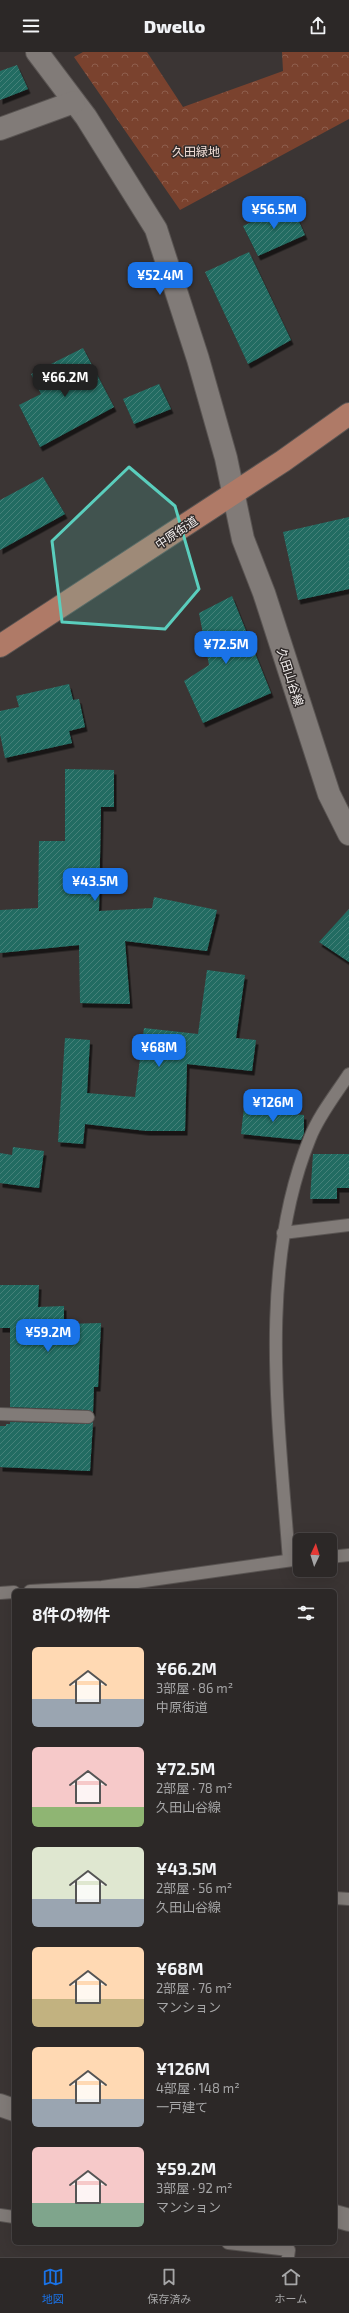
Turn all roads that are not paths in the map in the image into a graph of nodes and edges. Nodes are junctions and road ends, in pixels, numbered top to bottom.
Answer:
1 (38, 52) edge
2 (74, 102) junction
3 (0, 129) edge
4 (349, 414) edge
5 (234, 494) junction
6 (0, 646) edge
7 (349, 834) edge
8 (349, 1074) edge
9 (349, 1225) edge
10 (283, 1232) junction
11 (0, 1414) edge
12 (88, 1417) dead end
13 (293, 1550) edge
14 (349, 1555) edge
15 (337, 1556) edge
16 (293, 1560) edge
17 (66, 1589) edge
18 (12, 1592) edge
19 (0, 1593) edge
20 (337, 1898) edge
21 (349, 1899) edge
22 (0, 2105) edge
23 (12, 2109) edge
24 (0, 2215) edge
25 (12, 2217) edge
26 (337, 2217) edge
27 (349, 2220) edge
28 (245, 2245) edge
29 (288, 2257) edge

1 - 2 street, 久田山谷線
2 - 3 street
2 - 5 street, 久田山谷線
4 - 5 main road, 中原街道
5 - 6 main road, 中原街道
5 - 7 street, 久田山谷線
8 - 10 lane
9 - 10 lane
10 - 13 lane
11 - 12 lane
14 - 15 lane
16 - 17 lane
18 - 19 lane
20 - 21 lane
22 - 23 street
24 - 25 lane
26 - 27 street
28 - 29 lane

